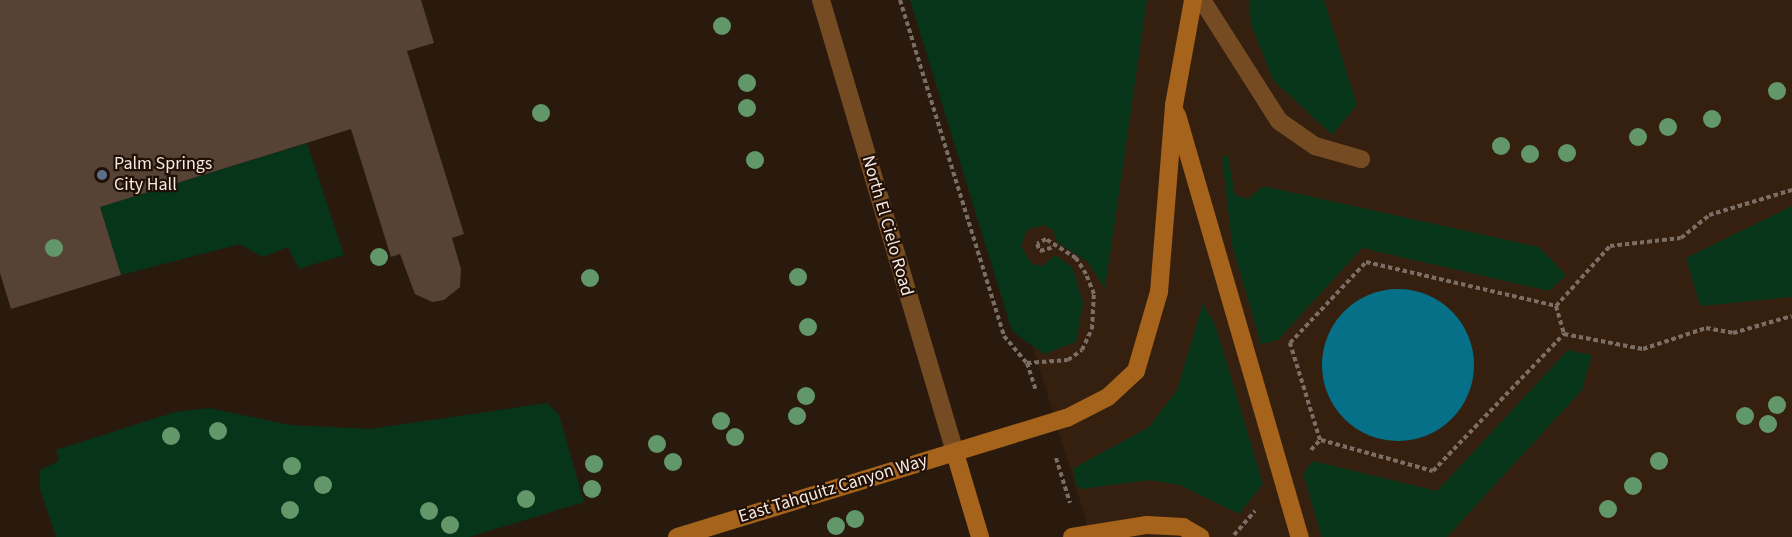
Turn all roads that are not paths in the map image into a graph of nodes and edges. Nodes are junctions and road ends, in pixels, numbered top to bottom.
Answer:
1 (821, 0) edge
2 (1193, 0) edge
3 (1202, 0) edge
4 (1174, 105) junction
5 (1361, 159) dead end
6 (955, 453) junction
7 (677, 537) edge
8 (980, 537) edge
9 (1072, 537) edge
10 (1200, 537) edge
11 (1300, 537) edge

1 - 6 street, North El Cielo Road
2 - 4 street, East Tahquitz Canyon Way
3 - 5 street
4 - 6 street, East Tahquitz Canyon Way
4 - 11 street
6 - 7 street, East Tahquitz Canyon Way
6 - 8 street
9 - 10 street

